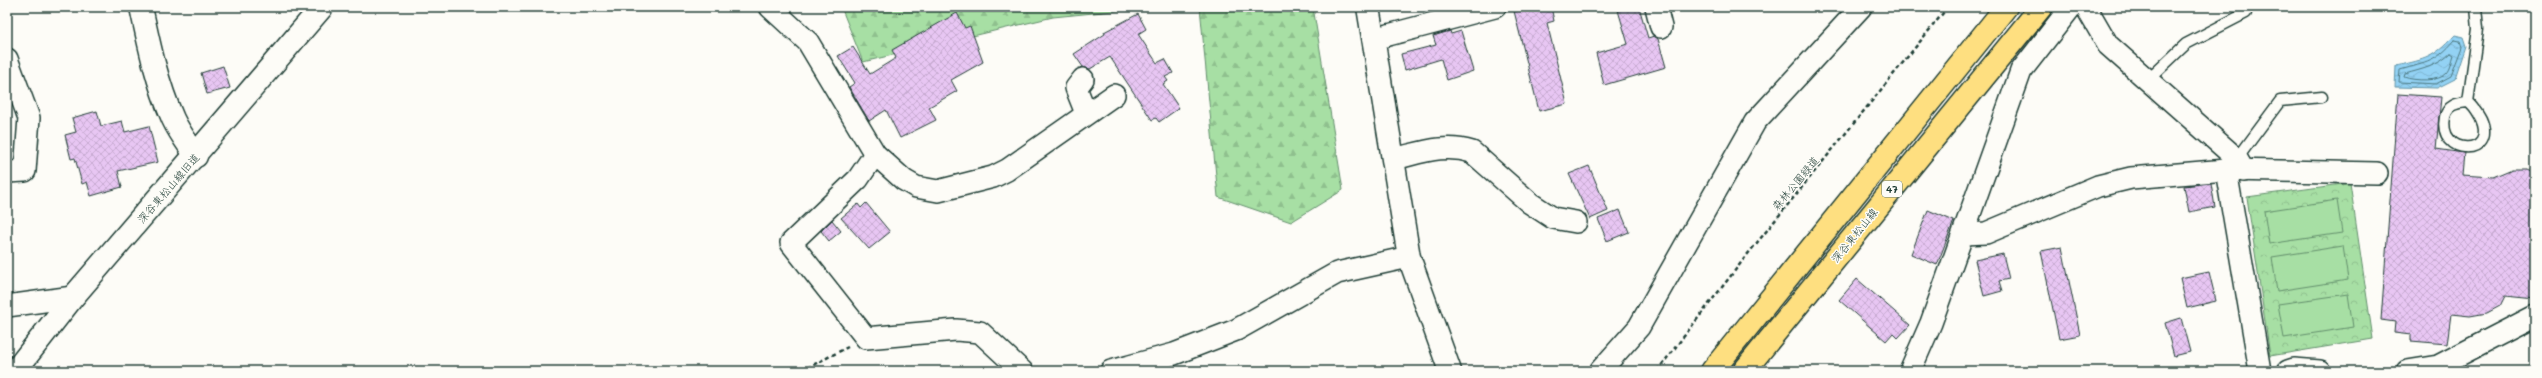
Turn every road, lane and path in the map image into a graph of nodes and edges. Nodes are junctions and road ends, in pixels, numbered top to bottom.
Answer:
1 (141, 7) edge
2 (322, 7) edge
3 (770, 7) edge
4 (1368, 7) edge
5 (1495, 7) edge
6 (1656, 7) edge
7 (1861, 7) edge
8 (1948, 7) edge
9 (2006, 7) edge
10 (2041, 7) edge
11 (2071, 7) edge
12 (2086, 7) edge
13 (2476, 7) edge
14 (2246, 13) dead end
15 (1661, 27) dead end
16 (1373, 39) junction
17 (7, 59) edge
18 (1083, 79) dead end
19 (2148, 80) junction
20 (1114, 95) dead end
21 (2322, 97) dead end
22 (2468, 102) junction
23 (1086, 113) junction
24 (876, 154) junction
25 (196, 156) junction
26 (1393, 159) junction
27 (2236, 167) junction
28 (7, 172) edge
29 (2377, 173) dead end
30 (1576, 222) dead end
31 (1964, 234) junction
32 (1409, 257) junction
33 (73, 297) junction
34 (7, 306) edge
35 (2535, 316) edge
36 (866, 338) junction
37 (15, 371) edge
38 (801, 371) edge
39 (1022, 371) edge
40 (1111, 371) edge
41 (1450, 371) edge
42 (1600, 371) edge
43 (1657, 371) edge
44 (1712, 371) edge
45 (1744, 371) edge
46 (1910, 371) edge
47 (2260, 371) edge
48 (2288, 371) edge
49 (2320, 371) edge
50 (2408, 371) edge

1 - 25 street
2 - 25 street, 深谷東松山線旧道
3 - 24 street
4 - 16 street
5 - 16 street
6 - 15 street
7 - 42 street
8 - 43 path, 森林公園緑道
9 - 44 main road, 47
10 - 45 main road, 深谷東松山線 / 47
11 - 31 street
12 - 19 street
13 - 22 lane
14 - 19 lane
16 - 26 street
17 - 28 street
18 - 23 street
19 - 27 street
20 - 23 street
21 - 27 lane
22 - 22 lane
23 - 24 street
24 - 36 street
25 - 33 street, 深谷東松山線旧道
26 - 30 street
26 - 32 street
27 - 29 street
27 - 31 street
27 - 47 street
31 - 46 street
32 - 40 street
32 - 41 street
33 - 34 street
33 - 37 street, 深谷東松山線旧道
35 - 50 street
36 - 38 path
36 - 39 street
48 - 49 street

